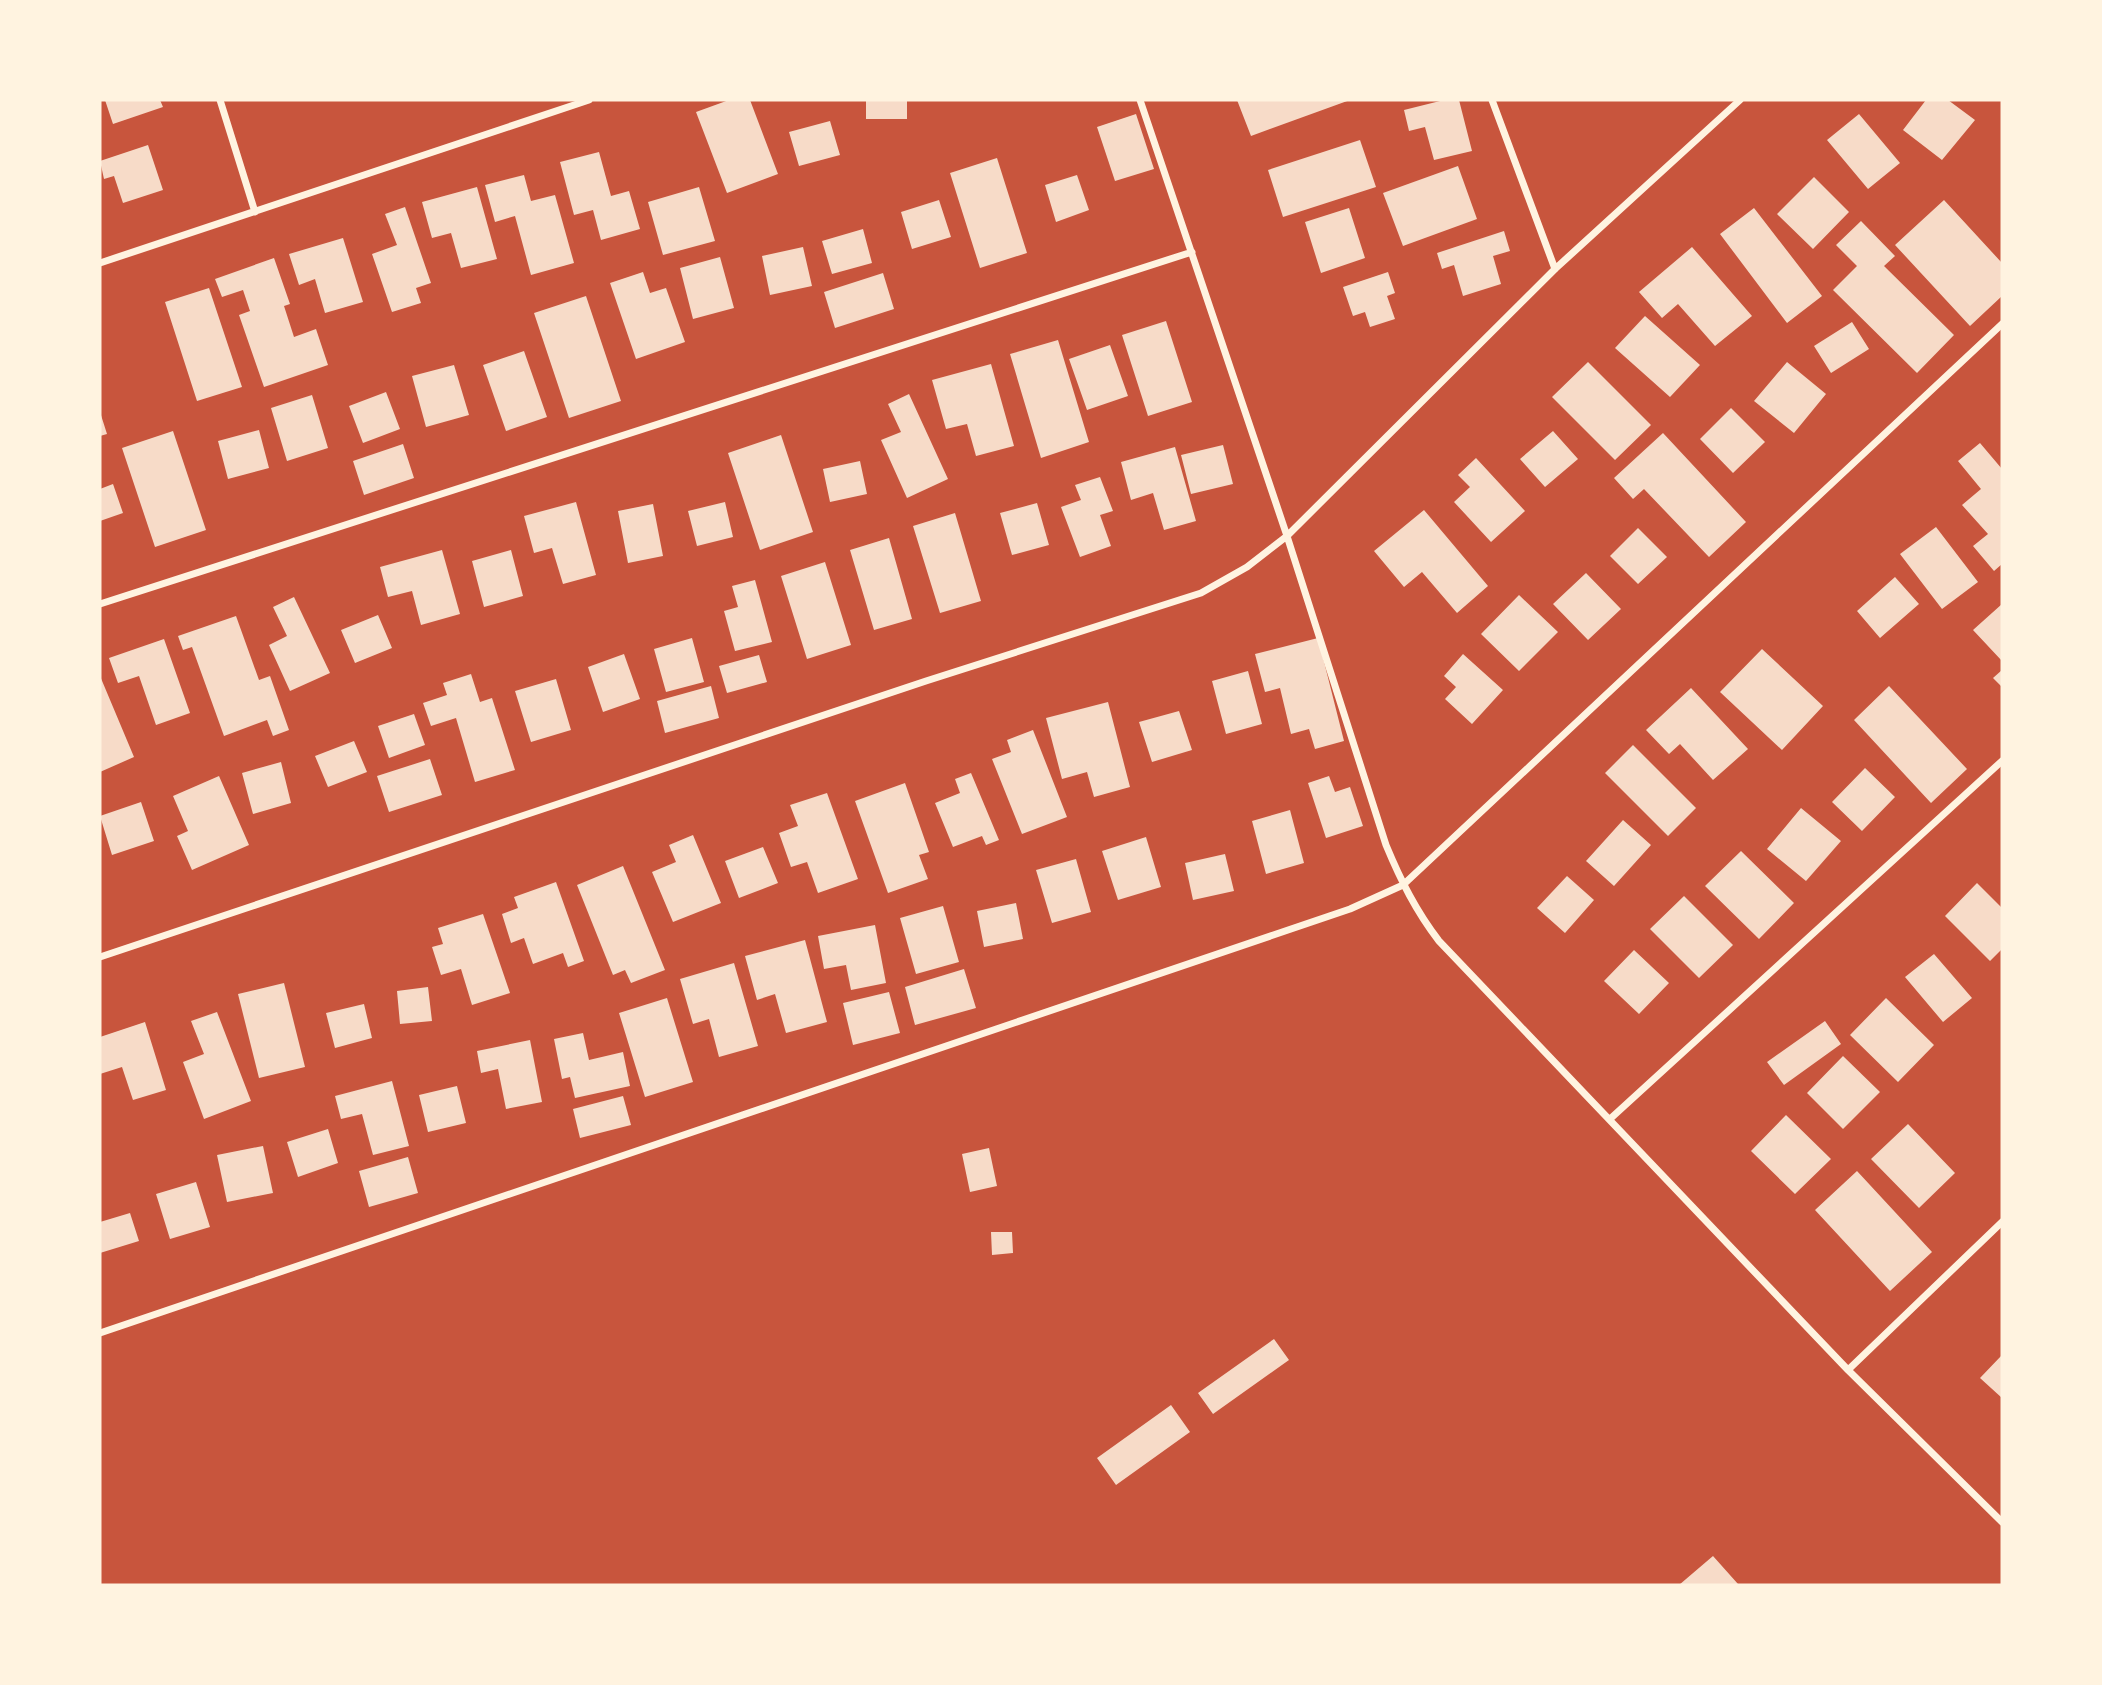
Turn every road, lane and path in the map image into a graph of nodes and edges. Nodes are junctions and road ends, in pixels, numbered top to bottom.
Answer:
1 (219, 100) edge
2 (589, 100) edge
3 (1140, 100) edge
4 (1492, 100) edge
5 (1740, 100) edge
6 (255, 212) junction
7 (1192, 252) junction
8 (100, 263) edge
9 (1555, 269) junction
10 (2002, 324) edge
11 (1287, 536) junction
12 (100, 604) edge
13 (2002, 761) edge
14 (1403, 885) junction
15 (100, 957) edge
16 (1610, 1119) junction
17 (2002, 1223) edge
18 (100, 1333) edge
19 (1847, 1370) junction
20 (2002, 1522) edge

1 - 6 street
2 - 6 street
3 - 7 street
4 - 9 street
5 - 9 street
6 - 8 street
7 - 11 street
7 - 12 street
9 - 11 street
10 - 14 street
11 - 14 street
11 - 15 street
13 - 16 street
14 - 16 street
14 - 18 street
16 - 19 street
17 - 19 street
19 - 20 street

